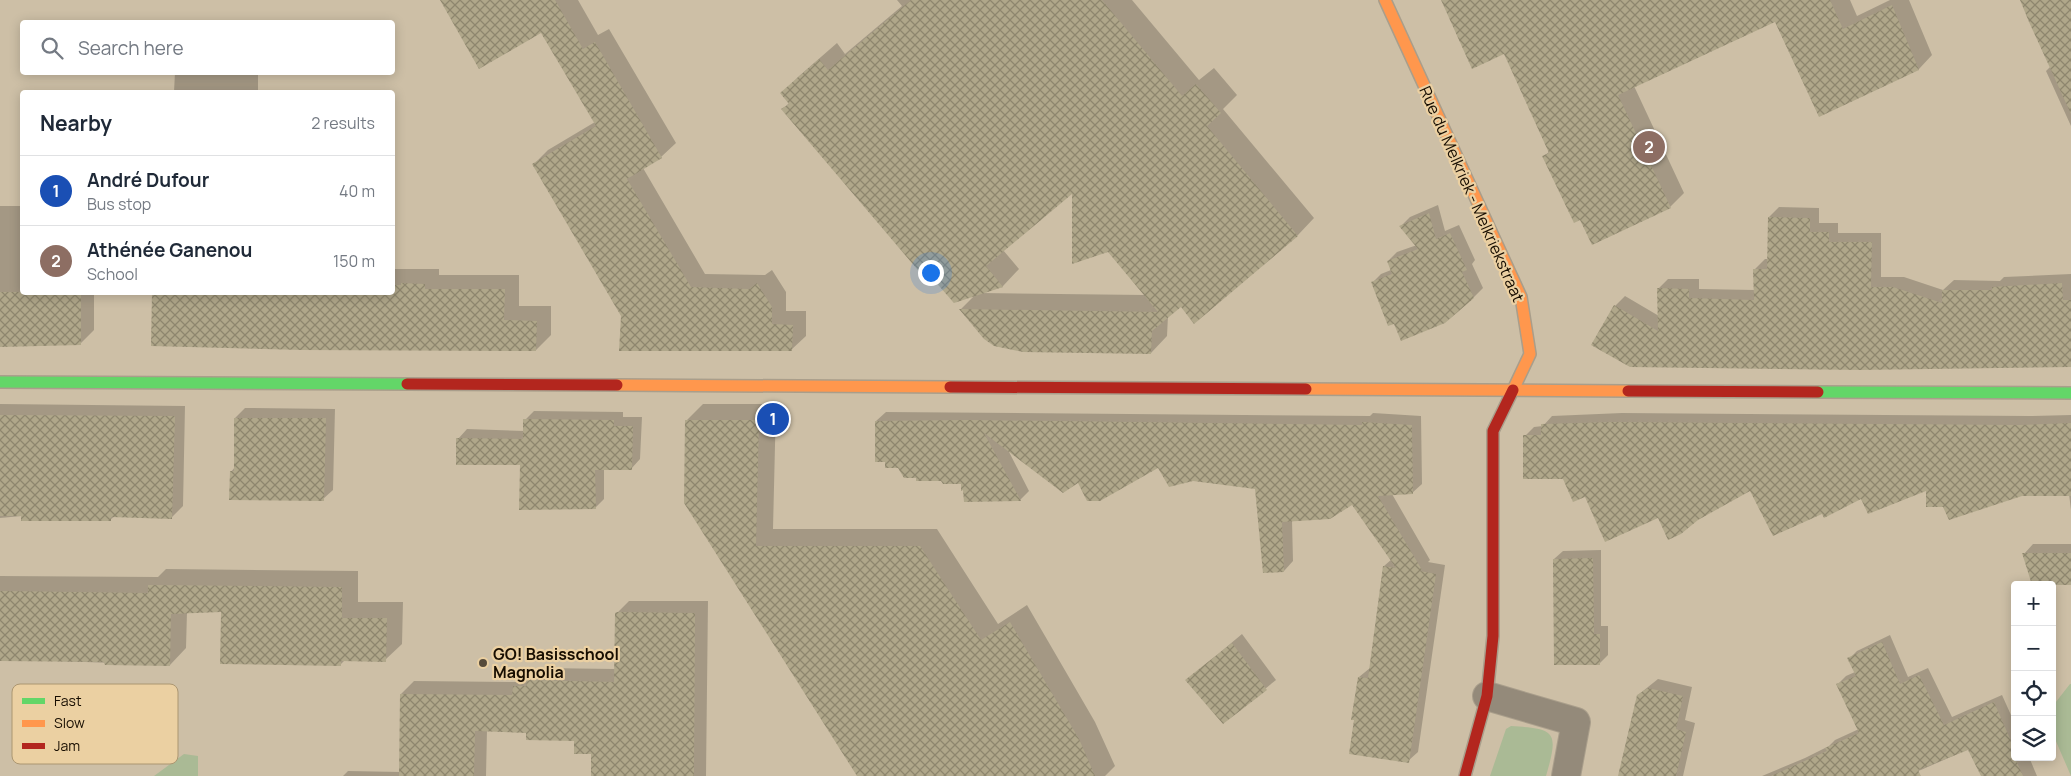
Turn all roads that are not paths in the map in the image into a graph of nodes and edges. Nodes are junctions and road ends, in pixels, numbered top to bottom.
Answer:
1 (1385, 0) edge
2 (0, 382) edge
3 (1512, 390) junction
4 (2071, 393) edge
5 (1486, 696) junction
6 (1465, 776) edge
7 (1566, 776) edge

1 - 3 main road, Rue du Melkriek - Melkriekstraat
2 - 3 main road
3 - 4 main road
3 - 5 main road, Rue du Melkriek - Melkriekstraat
5 - 6 main road, Rue du Melkriek - Melkriekstraat
5 - 7 street

